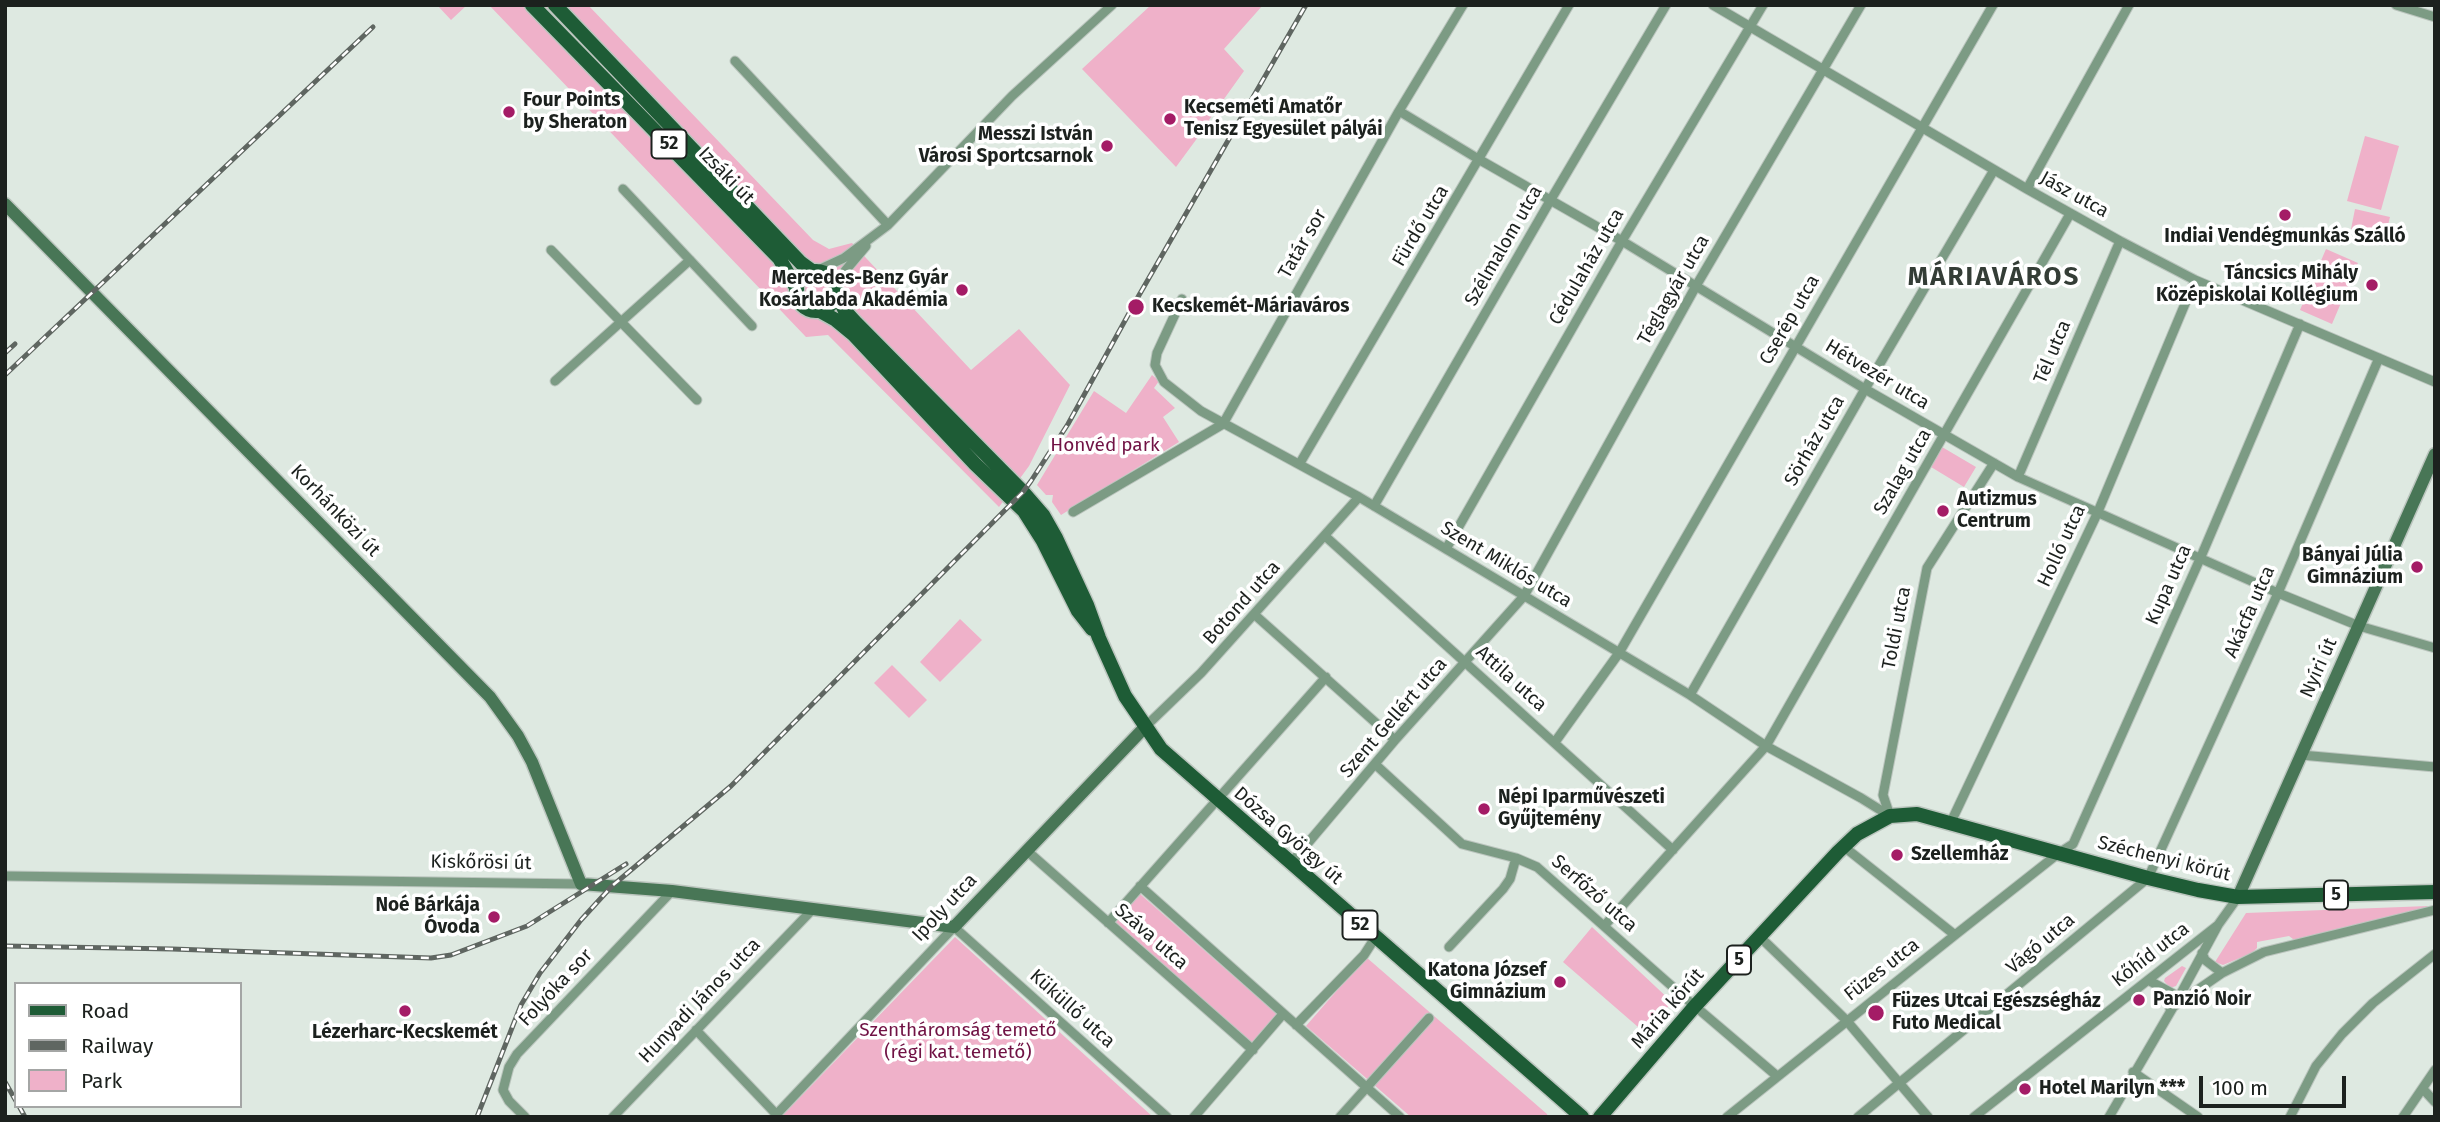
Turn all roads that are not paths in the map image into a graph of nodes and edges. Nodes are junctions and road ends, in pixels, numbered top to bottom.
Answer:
1 (532, 5) edge
2 (555, 5) edge
3 (1112, 5) edge
4 (1463, 5) edge
5 (1569, 5) edge
6 (1666, 5) edge
7 (1713, 5) edge
8 (1763, 5) edge
9 (1861, 5) edge
10 (1993, 5) edge
11 (2129, 5) edge
12 (2396, 5) edge
13 (2435, 17) edge
14 (1751, 27) junction
15 (735, 61) dead end
16 (1824, 70) junction
17 (1399, 111) junction
18 (1922, 127) junction
19 (1480, 160) junction
20 (1994, 170) junction
21 (623, 189) dead end
22 (2026, 189) junction
23 (1550, 201) junction
24 (5, 204) edge
25 (2070, 214) junction
26 (888, 225) junction
27 (874, 237) junction
28 (1622, 241) junction
29 (2120, 241) junction
30 (551, 250) dead end
31 (690, 260) junction
32 (814, 271) junction
33 (2195, 280) junction
34 (1696, 286) junction
35 (797, 289) junction
36 (836, 291) junction
37 (1182, 299) dead end
38 (818, 310) junction
39 (621, 322) junction
40 (2300, 324) junction
41 (752, 326) dead end
42 (1796, 346) junction
43 (2379, 358) junction
44 (555, 381) dead end
45 (2435, 382) edge
46 (1865, 389) junction
47 (697, 400) dead end
48 (1223, 424) junction
49 (1944, 435) junction
50 (2435, 454) edge
51 (1300, 463) junction
52 (1994, 463) junction
53 (2018, 477) junction
54 (1359, 497) junction
55 (1374, 506) junction
56 (1073, 512) dead end
57 (2097, 514) junction
58 (1043, 528) junction
59 (1325, 536) junction
60 (1446, 549) junction
61 (2200, 559) junction
62 (2278, 593) junction
63 (1524, 596) junction
64 (1255, 615) junction
65 (2359, 626) junction
66 (2435, 648) edge
67 (1619, 653) junction
68 (1465, 662) junction
69 (1326, 677) junction
70 (1690, 695) junction
71 (1144, 727) junction
72 (1395, 740) junction
73 (1555, 741) junction
74 (1766, 747) junction
75 (2301, 755) junction
76 (1376, 765) junction
77 (2435, 767) edge
78 (1217, 800) junction
79 (1890, 816) junction
80 (1951, 822) junction
81 (1843, 846) junction
82 (1026, 850) junction
83 (1673, 850) junction
84 (2059, 853) junction
85 (1516, 858) junction
86 (1291, 863) junction
87 (5, 876) edge
88 (2148, 878) junction
89 (581, 884) junction
90 (1140, 886) junction
91 (672, 891) junction
92 (2435, 891) edge
93 (2238, 897) junction
94 (812, 910) junction
95 (2435, 910) edge
96 (1108, 923) junction
97 (1605, 925) junction
98 (2218, 925) junction
99 (954, 927) junction
100 (1955, 935) junction
101 (1760, 937) junction
102 (1375, 938) junction
103 (1449, 947) dead end
104 (2202, 953) junction
105 (2435, 954) edge
106 (2221, 973) junction
107 (2148, 980) junction
108 (2179, 997) junction
109 (1695, 1006) junction
110 (2170, 1009) junction
111 (1283, 1014) junction
112 (1429, 1018) dead end
113 (1846, 1020) junction
114 (1296, 1025) junction
115 (696, 1030) junction
116 (1253, 1050) junction
117 (2435, 1070) edge
118 (2133, 1072) junction
119 (1777, 1076) junction
120 (1900, 1083) junction
121 (1367, 1087) junction
122 (2423, 1089) junction
123 (2435, 1102) edge
124 (775, 1115) edge
125 (526, 1117) edge
126 (613, 1117) edge
127 (1167, 1117) edge
128 (1194, 1117) edge
129 (1340, 1117) edge
130 (1400, 1117) edge
131 (1582, 1117) edge
132 (1600, 1117) edge
133 (1727, 1117) edge
134 (1858, 1117) edge
135 (1928, 1117) edge
136 (1974, 1117) edge
137 (2109, 1117) edge
138 (2198, 1117) edge
139 (2290, 1117) edge
140 (2403, 1117) edge

1 - 35 main road, Izsáki út / 52
2 - 32 main road, Izsáki út / 52
3 - 26 street
4 - 17 street, Tatár sor
5 - 19 street, Fürdő utca
6 - 23 street, Szélmalom utca
7 - 14 street, Jász utca
8 - 14 street, Cédulaház utca
9 - 16 street, Téglagyár utca
10 - 18 street, Cserép utca
11 - 22 street
12 - 13 street
14 - 16 street, Jász utca
14 - 28 street, Cédulaház utca
15 - 26 street
16 - 18 street, Jász utca
16 - 34 street, Téglagyár utca
17 - 19 street, Hétvezér utca
17 - 48 street, Tatár sor
18 - 20 street, Jász utca
18 - 42 street, Cserép utca
19 - 23 street, Hétvezér utca
19 - 51 street, Fürdő utca
20 - 22 street, Jász utca
20 - 46 street, Sörház utca
21 - 31 street
22 - 25 street, Jász utca
23 - 28 street, Hétvezér utca
23 - 55 street, Szélmalom utca
24 - 89 street, Korhánközi út
25 - 29 street, Jász utca
25 - 49 street, Szalag utca
26 - 27 street
27 - 32 street
27 - 36 street
28 - 34 street, Hétvezér utca
28 - 60 street, Cédulaház utca
29 - 33 street, Jász utca
29 - 53 street, Tél utca
30 - 39 street
31 - 39 street
31 - 41 street
32 - 35 main road
32 - 36 main road, 52
33 - 40 street, Jász utca
33 - 57 street, Holló utca
34 - 42 street, Hétvezér utca
34 - 63 street, Téglagyár utca
35 - 38 main road, 52
36 - 38 main road
36 - 58 main road, 52
37 - 48 street, Szent Miklós utca
38 - 58 main road, 52
39 - 44 street
39 - 47 street
40 - 43 street, Jász utca
40 - 61 street, Kupa utca
42 - 46 street, Hétvezér utca
42 - 67 street, Cserép utca
43 - 45 street, Jász utca
43 - 62 street, Akácfa utca
46 - 49 street, Hétvezér utca
46 - 70 street, Sörház utca
48 - 51 street, Szent Miklós utca
48 - 56 street
49 - 52 street, Hétvezér utca
49 - 74 street, Szalag utca
50 - 65 street, Nyíri út
51 - 54 street, Szent Miklós utca
52 - 53 street, Hétvezér utca
52 - 79 street, Toldi utca
53 - 57 street, Hétvezér utca
54 - 55 street, Szent Miklós utca
54 - 59 street, Botond utca
55 - 60 street, Szent Miklós utca
57 - 61 street, Hétvezér utca
57 - 80 street, Holló utca
58 - 71 main road, Dózsa György út / 52
59 - 64 street, Botond utca
59 - 68 street, Attila utca
60 - 63 street, Szent Miklós utca
61 - 62 street, Hétvezér utca
61 - 84 street, Kupa utca
62 - 65 street, Hétvezér utca
62 - 88 street, Akácfa utca
63 - 67 street, Szent Miklós utca
63 - 68 street, Szent Gellért utca
64 - 69 street
64 - 71 street, Botond utca
65 - 66 street, Hétvezér utca
65 - 75 street, Nyíri út
67 - 70 street, Szent Miklós utca
67 - 73 street, Cserép utca
68 - 72 street, Szent Gellért utca
68 - 73 street, Attila utca
69 - 72 street
69 - 78 street
70 - 74 street, Szent Miklós utca
71 - 78 main road, Dózsa György út / 52
71 - 82 street, Ipoly utca
72 - 76 street, Szent Gellért utca
73 - 83 street, Attila utca
74 - 79 street, Szent Miklós utca
74 - 83 street, Szalag utca
75 - 77 street
75 - 93 street, Nyíri út
76 - 85 street, Serfőző utca
76 - 86 street, Szent Gellért utca
78 - 86 main road, Dózsa György út / 52
78 - 90 street
79 - 80 main road, Széchenyi körút / 5
79 - 81 main road, Mária körút / 5
80 - 84 main road, Széchenyi körút / 5
81 - 100 street
81 - 101 main road, Mária körút / 5
82 - 96 street, Száva utca
82 - 99 street, Ipoly utca
83 - 97 street, Szalag utca
84 - 88 main road, Széchenyi körút / 5
84 - 100 street, Füzes utca
85 - 97 street, Serfőző utca
85 - 103 street
86 - 102 main road, Dózsa György út / 52
87 - 89 street, Kiskőrösi út
88 - 93 main road, Széchenyi körút / 5
88 - 120 street, Vágó utca
89 - 91 street, Kiskőrösi út
90 - 96 street
90 - 111 street
91 - 94 street, Kiskőrösi út
91 - 125 street, Folyóka sor
92 - 93 main road, Széchenyi körút / 5
93 - 98 street
94 - 99 street, Kiskőrösi út
94 - 115 street, Hunyadi János utca
95 - 106 street
96 - 116 street, Száva utca
97 - 109 street, Serfőző utca
98 - 104 street
98 - 107 street, Kőhíd utca
99 - 124 street, Ipoly utca
99 - 127 street, Küküllő utca
100 - 113 street, Füzes utca
101 - 109 main road, Mária körút / 5
101 - 113 street
102 - 114 street
102 - 131 main road, Dózsa György út / 52
104 - 106 street
104 - 108 street
105 - 139 street
106 - 110 street
107 - 108 street
107 - 136 street, Kőhíd utca
108 - 110 street
109 - 119 street, Serfőző utca
109 - 132 main road, Mária körút / 5
110 - 118 street
111 - 114 street
111 - 116 street
112 - 121 street
113 - 119 street, Füzes utca
113 - 120 street
114 - 121 street
115 - 124 street
115 - 126 street, Hunyadi János utca
116 - 128 street
117 - 122 street
118 - 137 street
118 - 138 street
119 - 133 street, Füzes utca
120 - 134 street, Vágó utca
120 - 135 street
121 - 129 street
121 - 130 street
122 - 123 street
122 - 140 street

